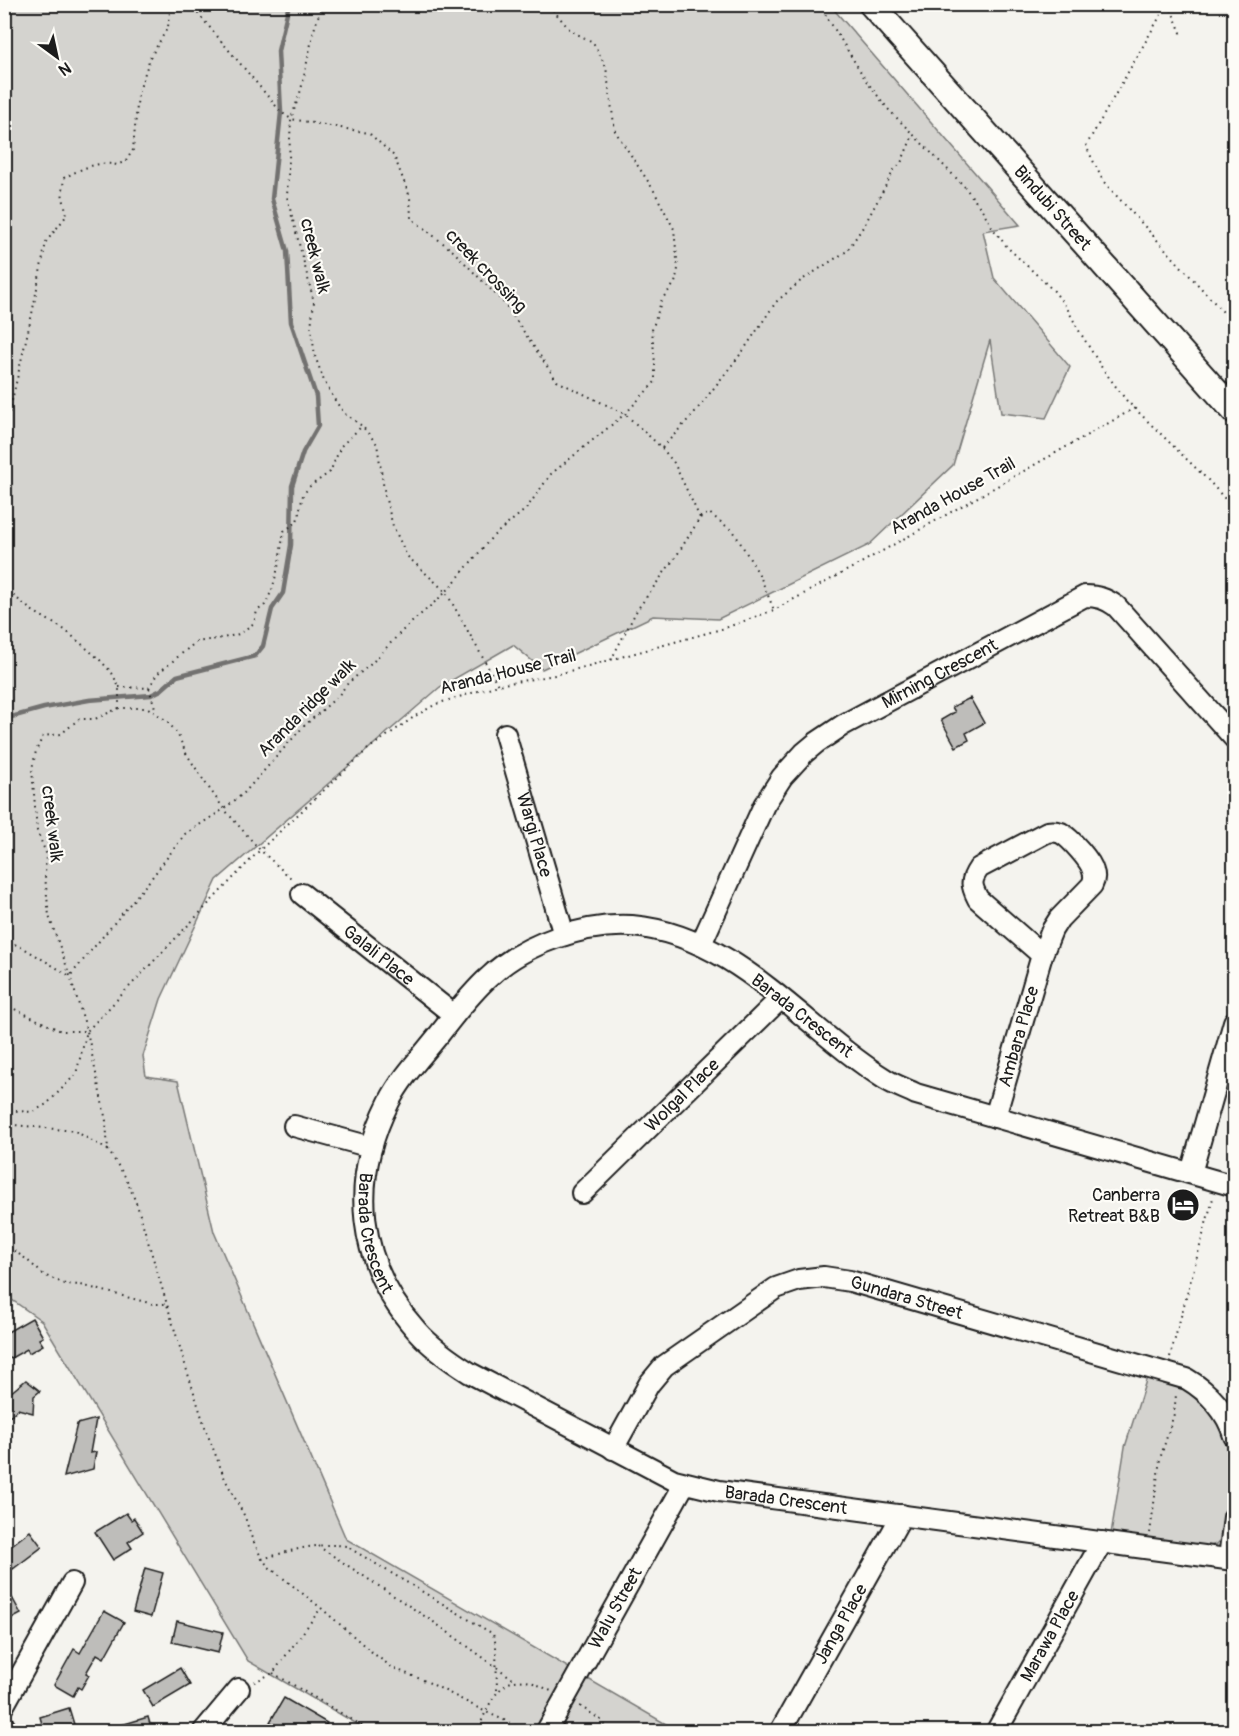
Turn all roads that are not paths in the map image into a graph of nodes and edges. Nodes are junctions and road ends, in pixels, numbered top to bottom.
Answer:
1 (871, 4) edge
2 (1234, 411) edge
3 (505, 734) dead end
4 (1234, 738) edge
5 (302, 894) road end
6 (564, 935) junction
7 (701, 944) junction
8 (1042, 955) junction
9 (780, 999) junction
10 (454, 1015) junction
11 (1234, 1022) edge
12 (995, 1117) junction
13 (294, 1126) dead end
14 (371, 1146) junction
15 (1191, 1173) junction
16 (1226, 1183) edge
17 (582, 1193) dead end
18 (1234, 1436) edge
19 (613, 1449) junction
20 (685, 1484) junction
21 (902, 1515) junction
22 (1234, 1517) edge
23 (1102, 1542) junction
24 (1232, 1559) edge
25 (72, 1583) dead end
26 (239, 1689) road end
27 (4, 1705) edge
28 (4, 1726) edge
29 (7, 1731) edge
30 (203, 1731) edge
31 (546, 1731) edge
32 (780, 1731) edge
33 (996, 1731) edge

1 - 2 main road, Bindubi Street
3 - 6 street, Wargi Place
4 - 7 street, Mirning Crescent
5 - 10 street, Galali Place
6 - 7 street, Barada Crescent
6 - 10 street, Barada Crescent
7 - 9 street, Barada Crescent
8 - 8 street, Ambara Place
8 - 12 street, Ambara Place
9 - 12 street, Barada Crescent
9 - 17 street, Wolgal Place
10 - 14 street, Barada Crescent
11 - 15 street
12 - 15 street, Barada Crescent
13 - 14 street
14 - 19 street, Barada Crescent
15 - 16 street, Barada Crescent
18 - 19 street, Gundara Street
19 - 20 street, Barada Crescent
20 - 21 street, Barada Crescent
20 - 31 street, Walu Street
21 - 23 street, Barada Crescent
21 - 32 street, Janga Place
22 - 24 street
23 - 24 street, Barada Crescent
23 - 33 street, Marawa Place
25 - 27 street
26 - 30 street
28 - 29 street

